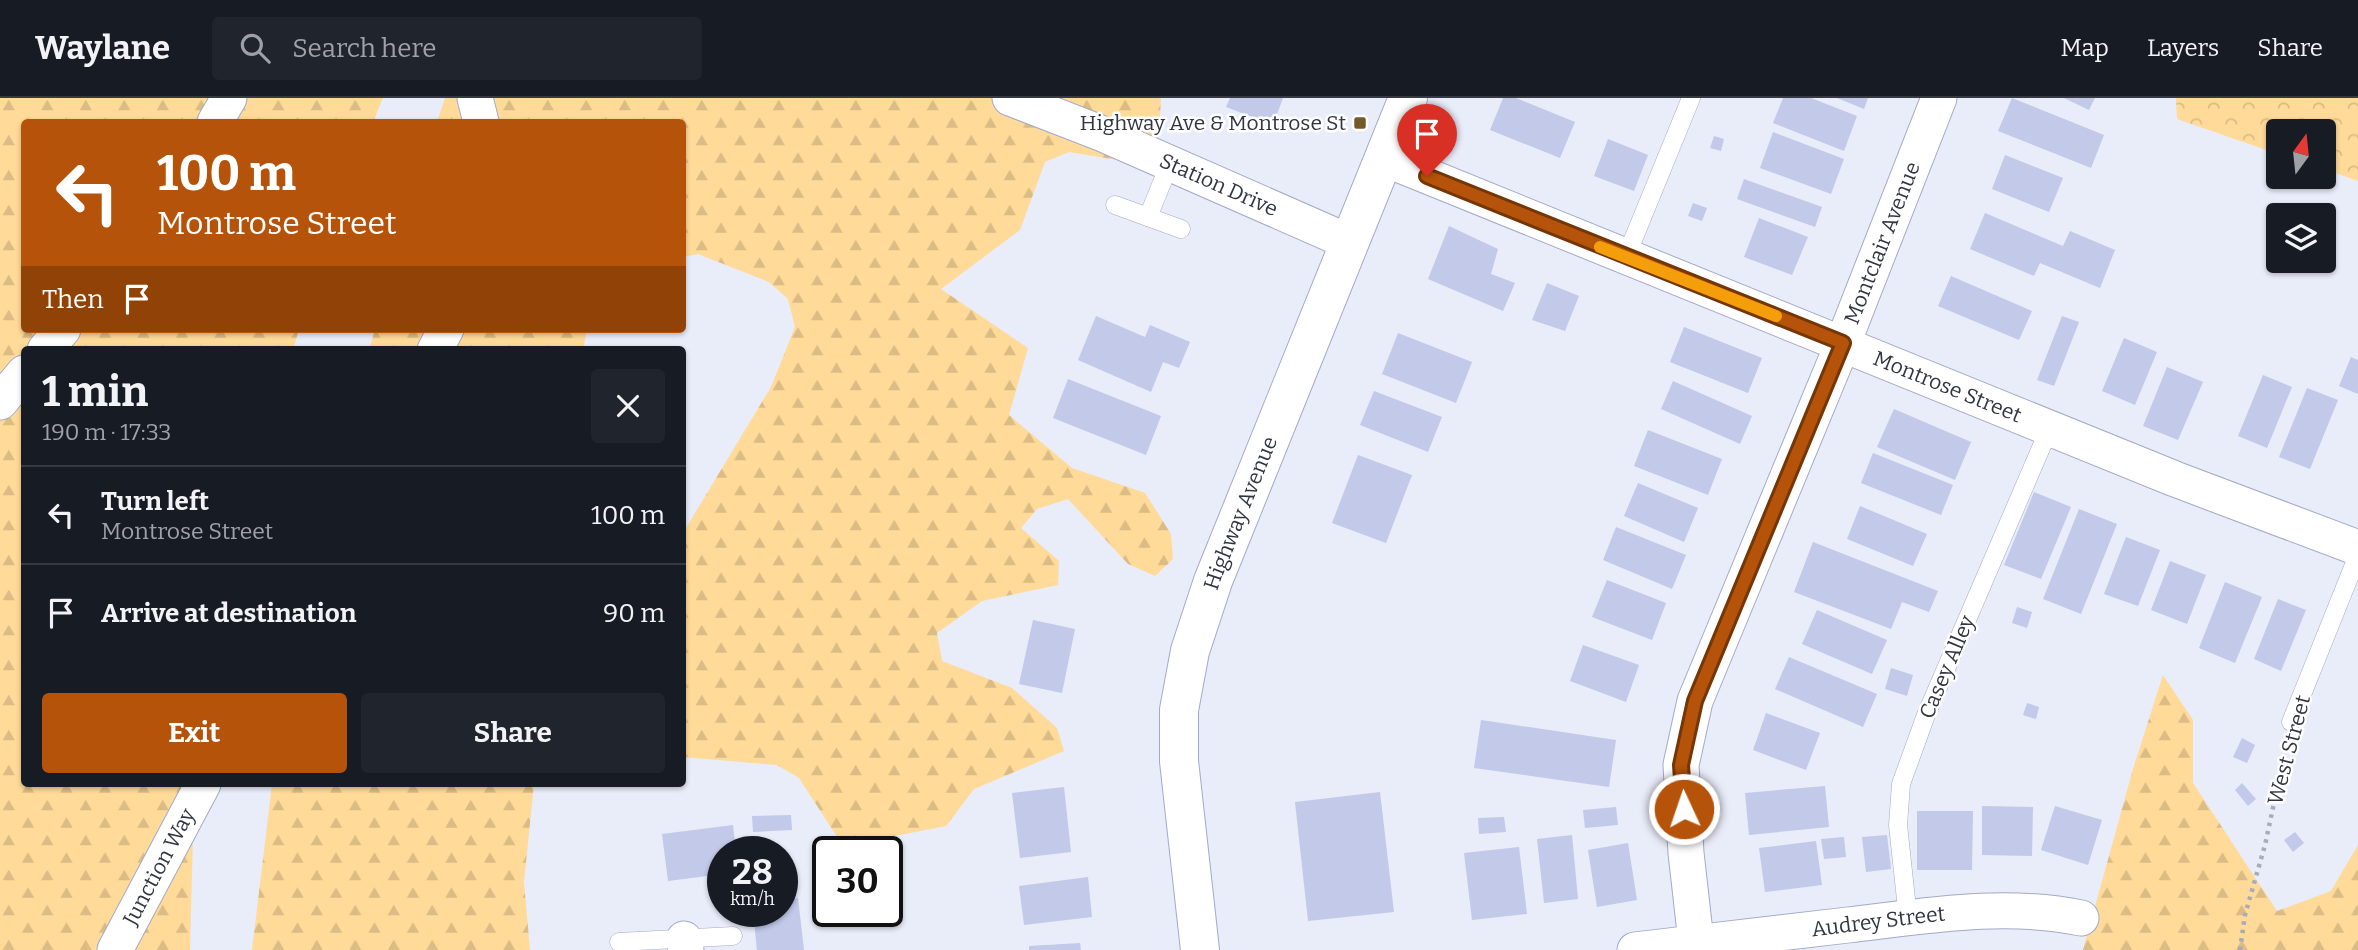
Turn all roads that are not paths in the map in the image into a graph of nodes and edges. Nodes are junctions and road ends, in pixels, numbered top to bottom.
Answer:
1 (229, 98) edge
2 (475, 98) edge
3 (1010, 98) edge
4 (1408, 98) edge
5 (1690, 98) edge
6 (1939, 98) edge
7 (217, 119) edge
8 (480, 119) edge
9 (1383, 158) junction
10 (1170, 163) junction
11 (1115, 205) dead end
12 (1148, 217) junction
13 (1181, 229) dead end
14 (1349, 242) junction
15 (1626, 257) junction
16 (1843, 343) junction
17 (21, 377) edge
18 (0, 402) edge
19 (2050, 427) junction
20 (2358, 548) edge
21 (2358, 555) edge
22 (2291, 722) road end
23 (201, 787) edge
24 (1908, 918) junction
25 (2081, 918) dead end
26 (733, 936) dead end
27 (619, 942) dead end
28 (685, 945) edge
29 (1696, 946) edge
30 (115, 950) edge
31 (1200, 950) edge
32 (1635, 950) edge

1 - 7 street
2 - 8 street
3 - 10 street, Station Drive
4 - 9 main road, Highway Avenue
5 - 15 lane
6 - 16 street, Montclair Avenue
9 - 14 main road, Highway Avenue
9 - 15 street, Montrose Street
10 - 12 lane
10 - 14 street, Station Drive
11 - 12 lane
12 - 13 lane
14 - 31 main road, Highway Avenue
15 - 16 street, Montrose Street
16 - 19 street, Montrose Street
16 - 29 street, Montclair Avenue
17 - 18 street
19 - 20 street, Montrose Street
19 - 24 lane, Casey Alley
21 - 22 lane, West Street
23 - 30 street, Junction Way
24 - 25 street, Audrey Street
24 - 29 street, Audrey Street
26 - 28 lane
27 - 28 lane
29 - 32 street, Audrey Street

